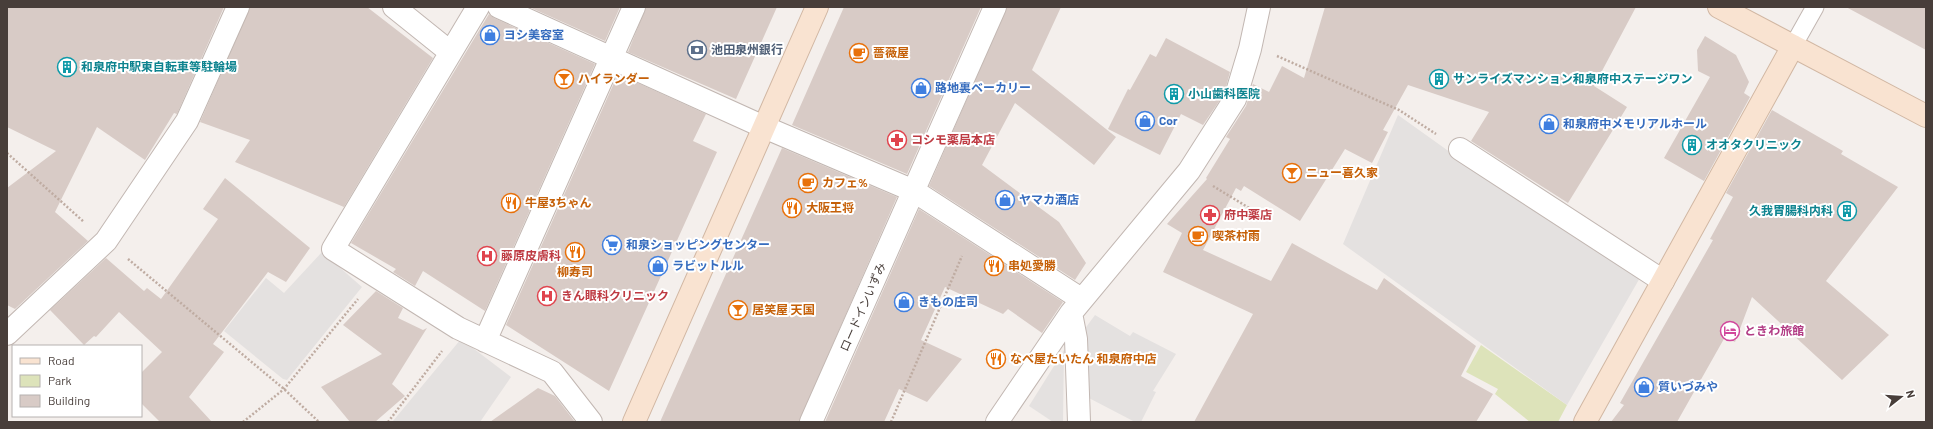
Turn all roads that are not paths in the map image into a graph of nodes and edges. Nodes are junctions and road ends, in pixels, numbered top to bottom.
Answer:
1 (238, 7) edge
2 (394, 7) edge
3 (478, 7) edge
4 (499, 7) edge
5 (634, 7) edge
6 (817, 7) edge
7 (995, 7) edge
8 (1259, 7) edge
9 (1719, 7) edge
10 (1815, 7) edge
11 (1793, 46) junction
12 (450, 52) junction
13 (611, 58) junction
14 (1926, 116) edge
15 (764, 127) junction
16 (1460, 149) road end
17 (914, 191) junction
18 (1663, 281) junction
19 (1076, 306) junction
20 (7, 334) edge
21 (485, 341) junction
22 (591, 422) edge
23 (634, 422) edge
24 (811, 422) edge
25 (998, 422) edge
26 (1079, 422) edge
27 (1585, 422) edge

1 - 20 street
2 - 12 street
3 - 12 street
4 - 13 street
5 - 13 street
6 - 15 street
7 - 17 street, ロードインいずみ
8 - 19 street
9 - 11 street
10 - 11 lane
11 - 14 street
11 - 18 street
12 - 21 street
13 - 15 street
13 - 21 street
15 - 17 street
15 - 23 street
16 - 18 street
17 - 19 street
17 - 24 street, ロードインいずみ
18 - 27 street
19 - 25 street
19 - 26 street
21 - 22 street

